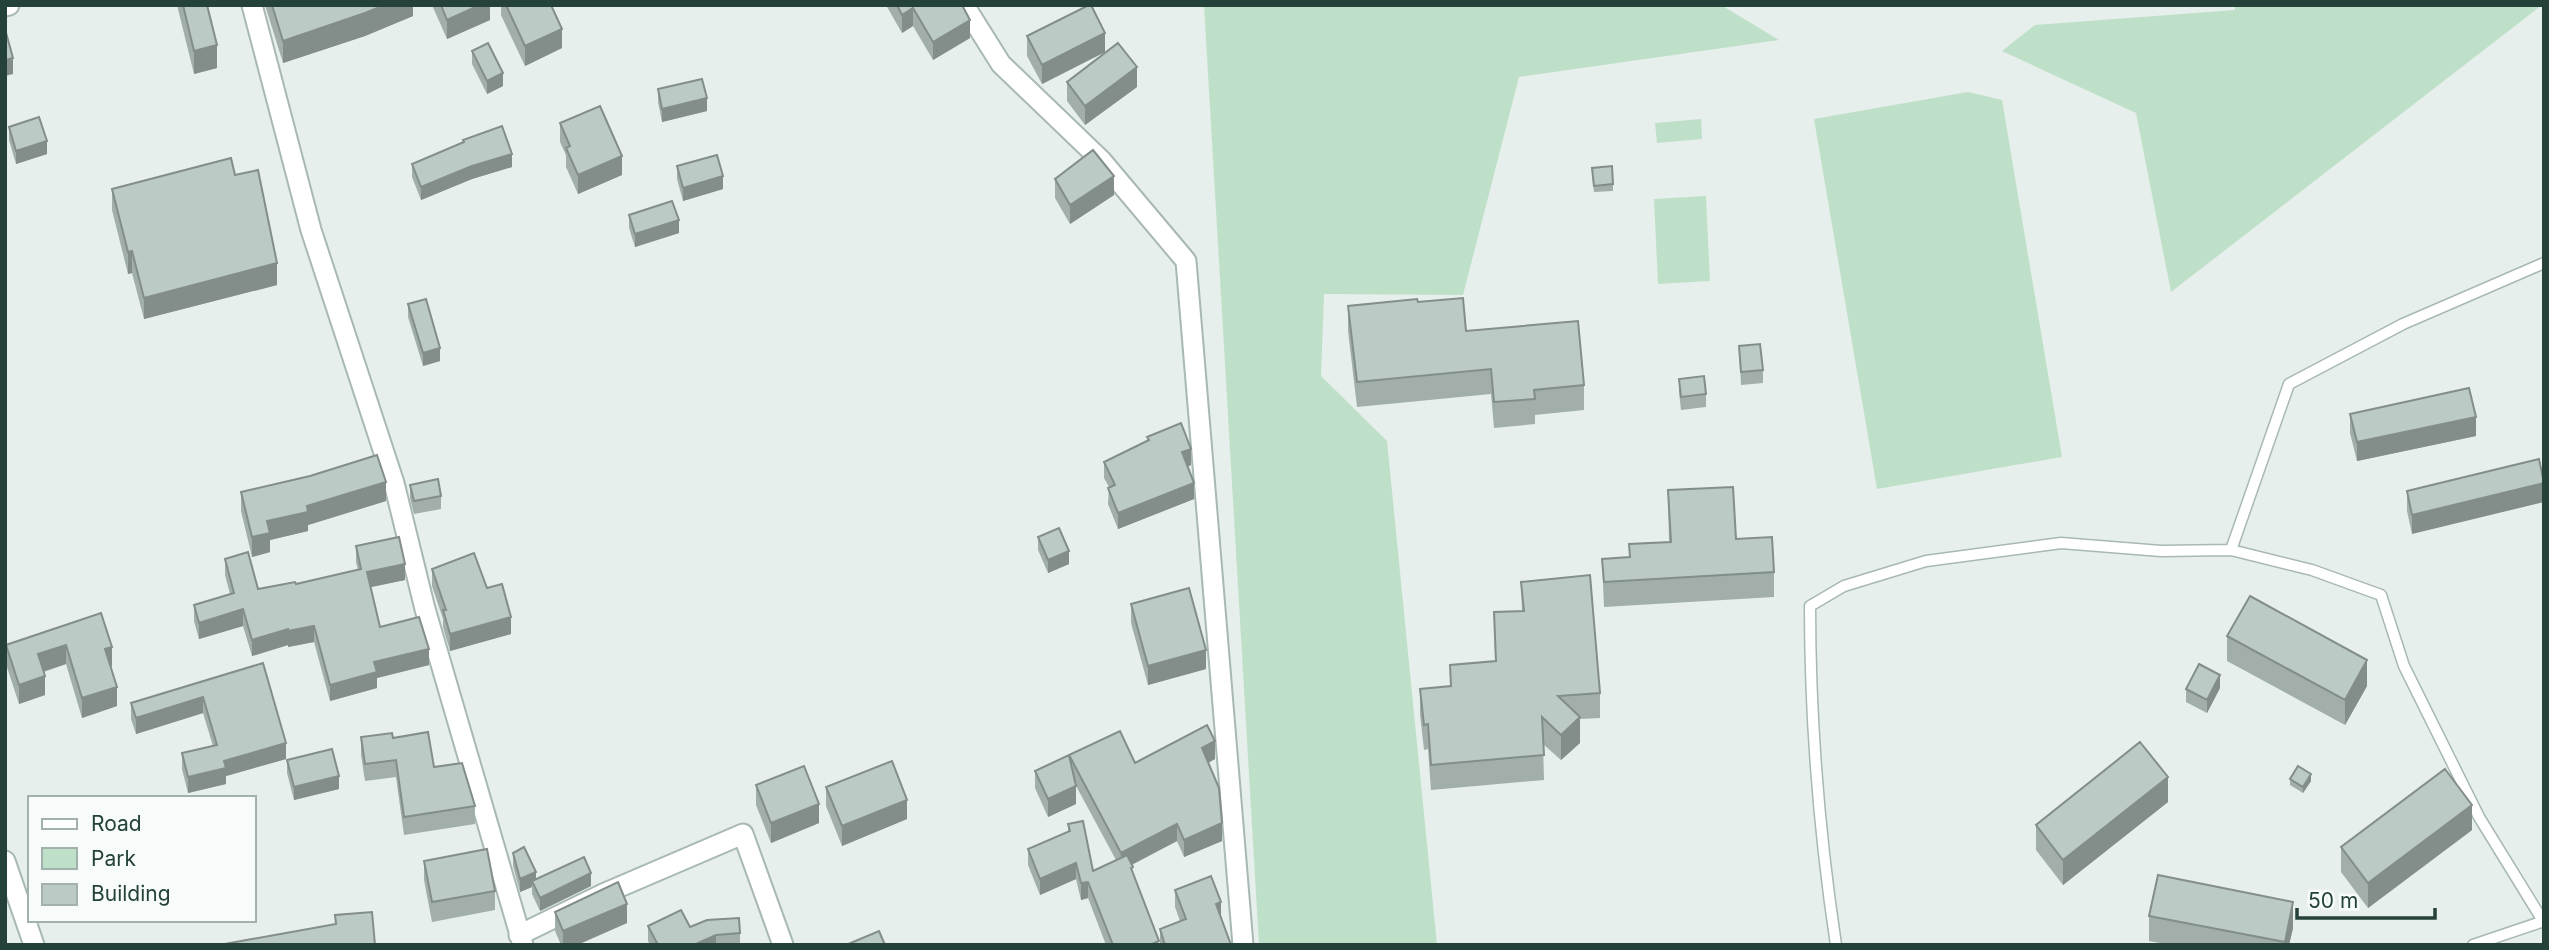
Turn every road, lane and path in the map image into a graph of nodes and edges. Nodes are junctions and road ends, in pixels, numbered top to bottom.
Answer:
1 (252, 5) edge
2 (964, 5) edge
3 (2544, 263) edge
4 (2231, 550) junction
5 (5, 860) edge
6 (2543, 921) edge
7 (521, 940) edge
8 (34, 945) edge
9 (783, 945) edge
10 (1243, 945) edge
11 (1836, 945) edge
12 (2473, 945) edge

1 - 7 street
2 - 10 street
3 - 4 lane
4 - 6 lane
4 - 11 lane
5 - 8 street
6 - 12 lane
7 - 9 street

